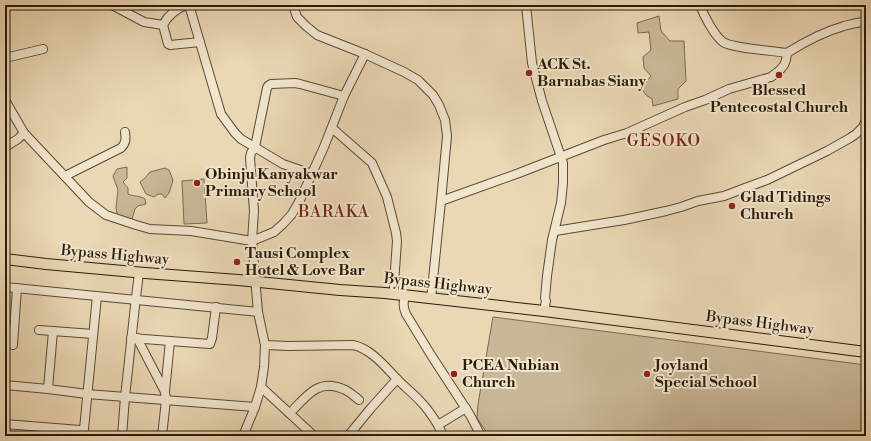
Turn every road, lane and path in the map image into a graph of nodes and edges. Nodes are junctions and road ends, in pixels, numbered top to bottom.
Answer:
1 (112, 5) edge
2 (188, 5) edge
3 (293, 5) edge
4 (526, 5) edge
5 (700, 5) edge
6 (866, 22) edge
7 (163, 26) junction
8 (200, 42) junction
9 (44, 50) dead end
10 (787, 53) junction
11 (365, 54) junction
12 (5, 58) edge
13 (344, 96) junction
14 (5, 100) edge
15 (866, 120) edge
16 (332, 128) junction
17 (125, 132) dead end
18 (24, 133) junction
19 (5, 147) edge
20 (255, 147) junction
21 (562, 156) junction
22 (312, 174) junction
23 (65, 176) junction
24 (442, 201) junction
25 (555, 231) junction
26 (252, 241) junction
27 (5, 259) edge
28 (139, 272) junction
29 (256, 282) junction
30 (5, 287) edge
31 (17, 288) junction
32 (394, 294) junction
33 (97, 296) junction
34 (405, 296) junction
35 (431, 299) junction
36 (135, 300) junction
37 (216, 307) junction
38 (544, 311) junction
39 (258, 312) junction
40 (39, 330) dead end
41 (54, 331) junction
42 (93, 334) junction
43 (134, 338) junction
44 (170, 341) junction
45 (13, 345) dead end
46 (265, 345) junction
47 (866, 352) edge
48 (397, 379) junction
49 (5, 385) edge
50 (262, 387) junction
51 (48, 389) junction
52 (87, 394) junction
53 (166, 396) junction
54 (125, 397) junction
55 (359, 400) dead end
56 (255, 407) junction
57 (466, 408) junction
58 (290, 413) junction
59 (5, 424) edge
60 (438, 425) junction
61 (122, 436) edge
62 (162, 436) edge
63 (243, 436) edge
64 (314, 436) edge
65 (348, 436) edge
66 (443, 436) edge
67 (481, 436) edge

1 - 7 street
2 - 7 street
2 - 8 street
3 - 11 street
4 - 21 street
5 - 10 street
6 - 10 street
7 - 8 street
8 - 20 street
9 - 12 street
10 - 21 street
11 - 13 street
11 - 24 street
13 - 16 street
13 - 20 street
14 - 18 street
15 - 25 street
16 - 22 street
16 - 32 street
17 - 23 street
18 - 19 street
18 - 23 street
20 - 22 street
20 - 26 street
21 - 24 street
21 - 25 street
22 - 26 street
23 - 26 street
24 - 35 street
25 - 38 street
26 - 29 street
27 - 28 main road, Bypass Highway
28 - 29 main road, Bypass Highway
28 - 36 street
29 - 32 main road, Bypass Highway
29 - 39 street
30 - 31 street
31 - 33 street
31 - 45 street
32 - 34 main road, Bypass Highway
33 - 36 street
33 - 42 street
34 - 35 main road, Bypass Highway
34 - 57 street
35 - 38 main road, Bypass Highway
36 - 37 street
36 - 43 street
37 - 39 street
37 - 44 street
38 - 47 main road, Bypass Highway
39 - 46 street
40 - 41 street
41 - 42 street
41 - 51 street
42 - 52 street
43 - 44 street
43 - 53 street
43 - 54 street
44 - 53 street
46 - 48 street
46 - 50 street
48 - 60 street
48 - 65 street
49 - 51 street
50 - 56 street
50 - 58 street
51 - 52 street
52 - 54 street
52 - 59 street
53 - 54 street
53 - 56 street
53 - 62 street
54 - 61 street
55 - 58 street
56 - 63 street
57 - 60 street
57 - 67 street
58 - 64 street
60 - 66 street

